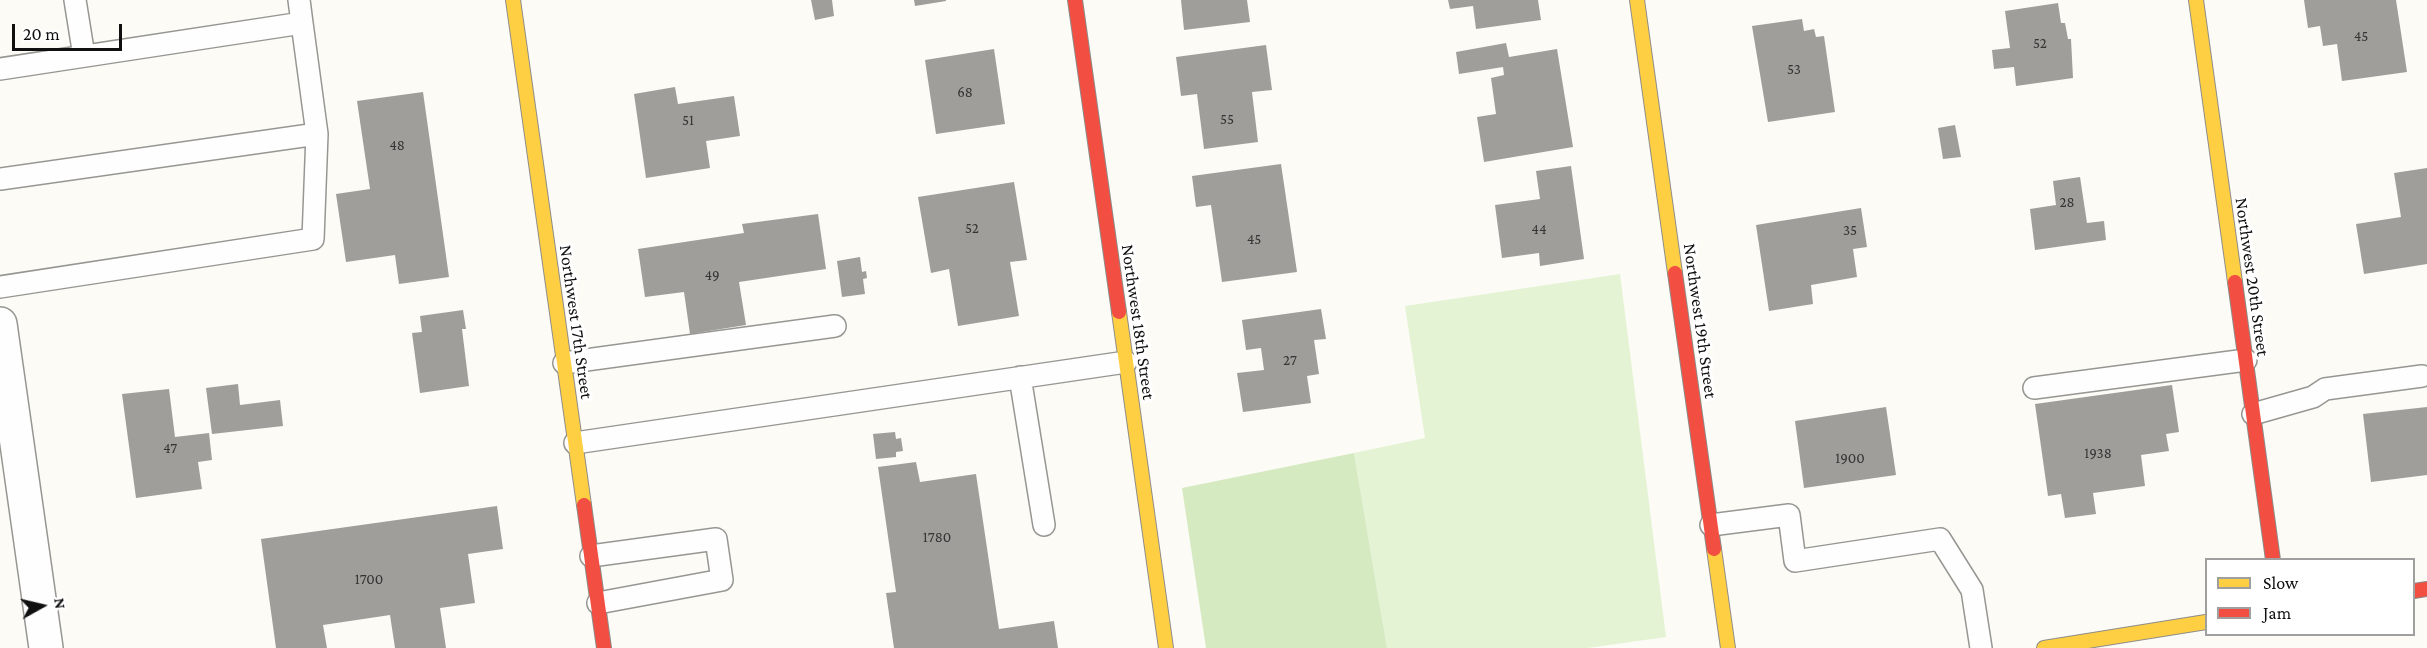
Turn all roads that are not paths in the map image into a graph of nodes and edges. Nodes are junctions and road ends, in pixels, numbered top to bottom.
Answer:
1 (75, 0) edge
2 (299, 0) edge
3 (513, 0) edge
4 (1075, 0) edge
5 (1637, 0) edge
6 (2196, 0) edge
7 (302, 23) junction
8 (84, 56) junction
9 (0, 69) edge
10 (316, 134) junction
11 (0, 179) edge
12 (0, 287) edge
13 (0, 324) edge
14 (835, 326) dead end
15 (2246, 360) junction
16 (1126, 362) junction
17 (564, 363) junction
18 (2422, 376) dead end
19 (1020, 377) junction
20 (2034, 388) dead end
21 (2253, 414) junction
22 (575, 442) junction
23 (9, 456) edge
24 (1044, 525) dead end
25 (1711, 525) junction
26 (591, 556) junction
27 (2273, 558) edge
28 (598, 603) junction
29 (2205, 622) edge
30 (46, 648) edge
31 (604, 648) edge
32 (1166, 648) edge
33 (1728, 648) edge
34 (1982, 648) edge
35 (2044, 648) edge

1 - 8 lane
2 - 7 lane
3 - 17 main road, Northwest 17th Street
4 - 16 main road, Northwest 18th Street
5 - 25 main road, Northwest 19th Street
6 - 15 main road, Northwest 20th Street
7 - 8 lane
7 - 10 lane
8 - 9 lane
10 - 11 lane
10 - 12 lane
13 - 23 street
14 - 17 lane
15 - 20 lane
15 - 21 main road, Northwest 20th Street
16 - 19 lane
16 - 32 main road, Northwest 18th Street
17 - 22 main road, Northwest 17th Street
18 - 21 lane
19 - 22 lane
19 - 24 lane
21 - 27 main road, Northwest 20th Street
22 - 26 main road, Northwest 17th Street
23 - 30 street
25 - 33 main road, Northwest 19th Street
25 - 34 lane
26 - 28 main road, Northwest 17th Street
26 - 28 lane
28 - 31 main road, Northwest 17th Street
29 - 35 main road

